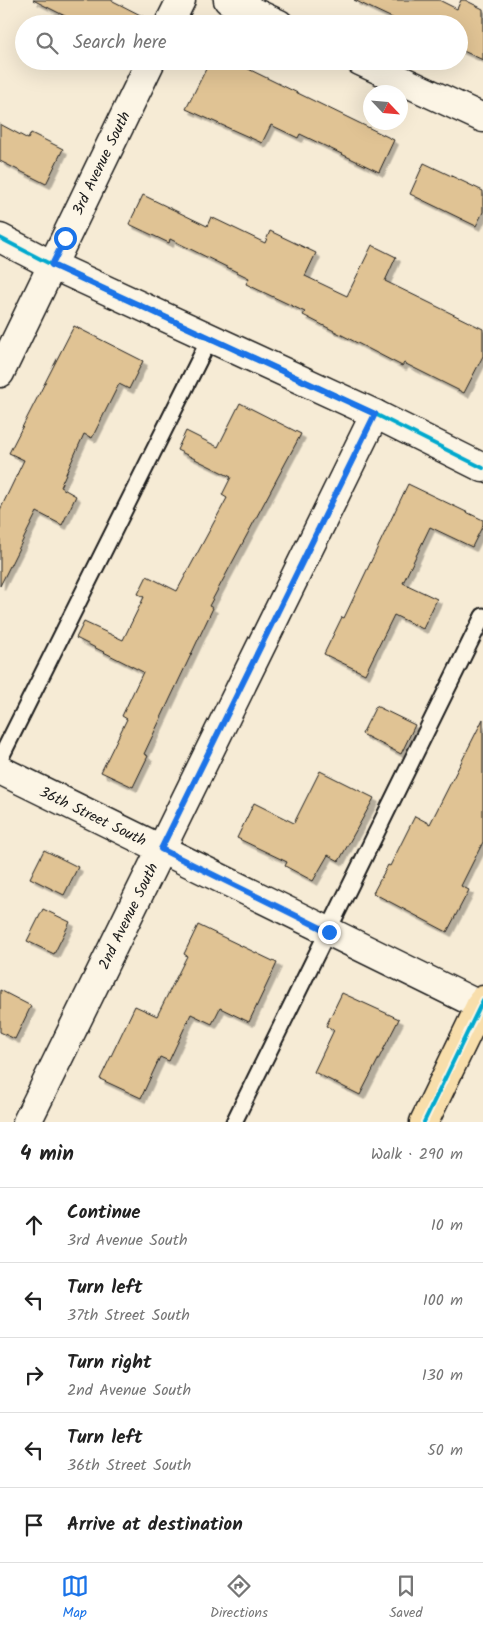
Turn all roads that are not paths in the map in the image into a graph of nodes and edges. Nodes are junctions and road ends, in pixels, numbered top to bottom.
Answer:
1 (180, 0) edge
2 (228, 0) edge
3 (173, 15) edge
4 (260, 15) edge
5 (147, 70) edge
6 (379, 70) edge
7 (483, 118) edge
8 (0, 238) edge
9 (52, 265) junction
10 (210, 338) junction
11 (0, 373) edge
12 (375, 414) junction
13 (483, 468) edge
14 (483, 616) edge
15 (0, 759) edge
16 (0, 770) edge
17 (161, 849) junction
18 (329, 932) junction
19 (482, 1004) edge
20 (27, 1122) edge
21 (234, 1122) edge
22 (424, 1122) edge

1 - 3 street
2 - 4 street
5 - 9 street, 3rd Avenue South
6 - 7 street
8 - 9 street
9 - 10 street
9 - 11 street, 3rd Avenue South
10 - 12 street
10 - 15 lane
12 - 13 street
12 - 17 street, 2nd Avenue South
14 - 18 lane
16 - 17 street, 36th Street South
17 - 18 street, 36th Street South
17 - 20 street, 2nd Avenue South
18 - 19 street, 36th Street South
18 - 21 lane
19 - 22 main road

